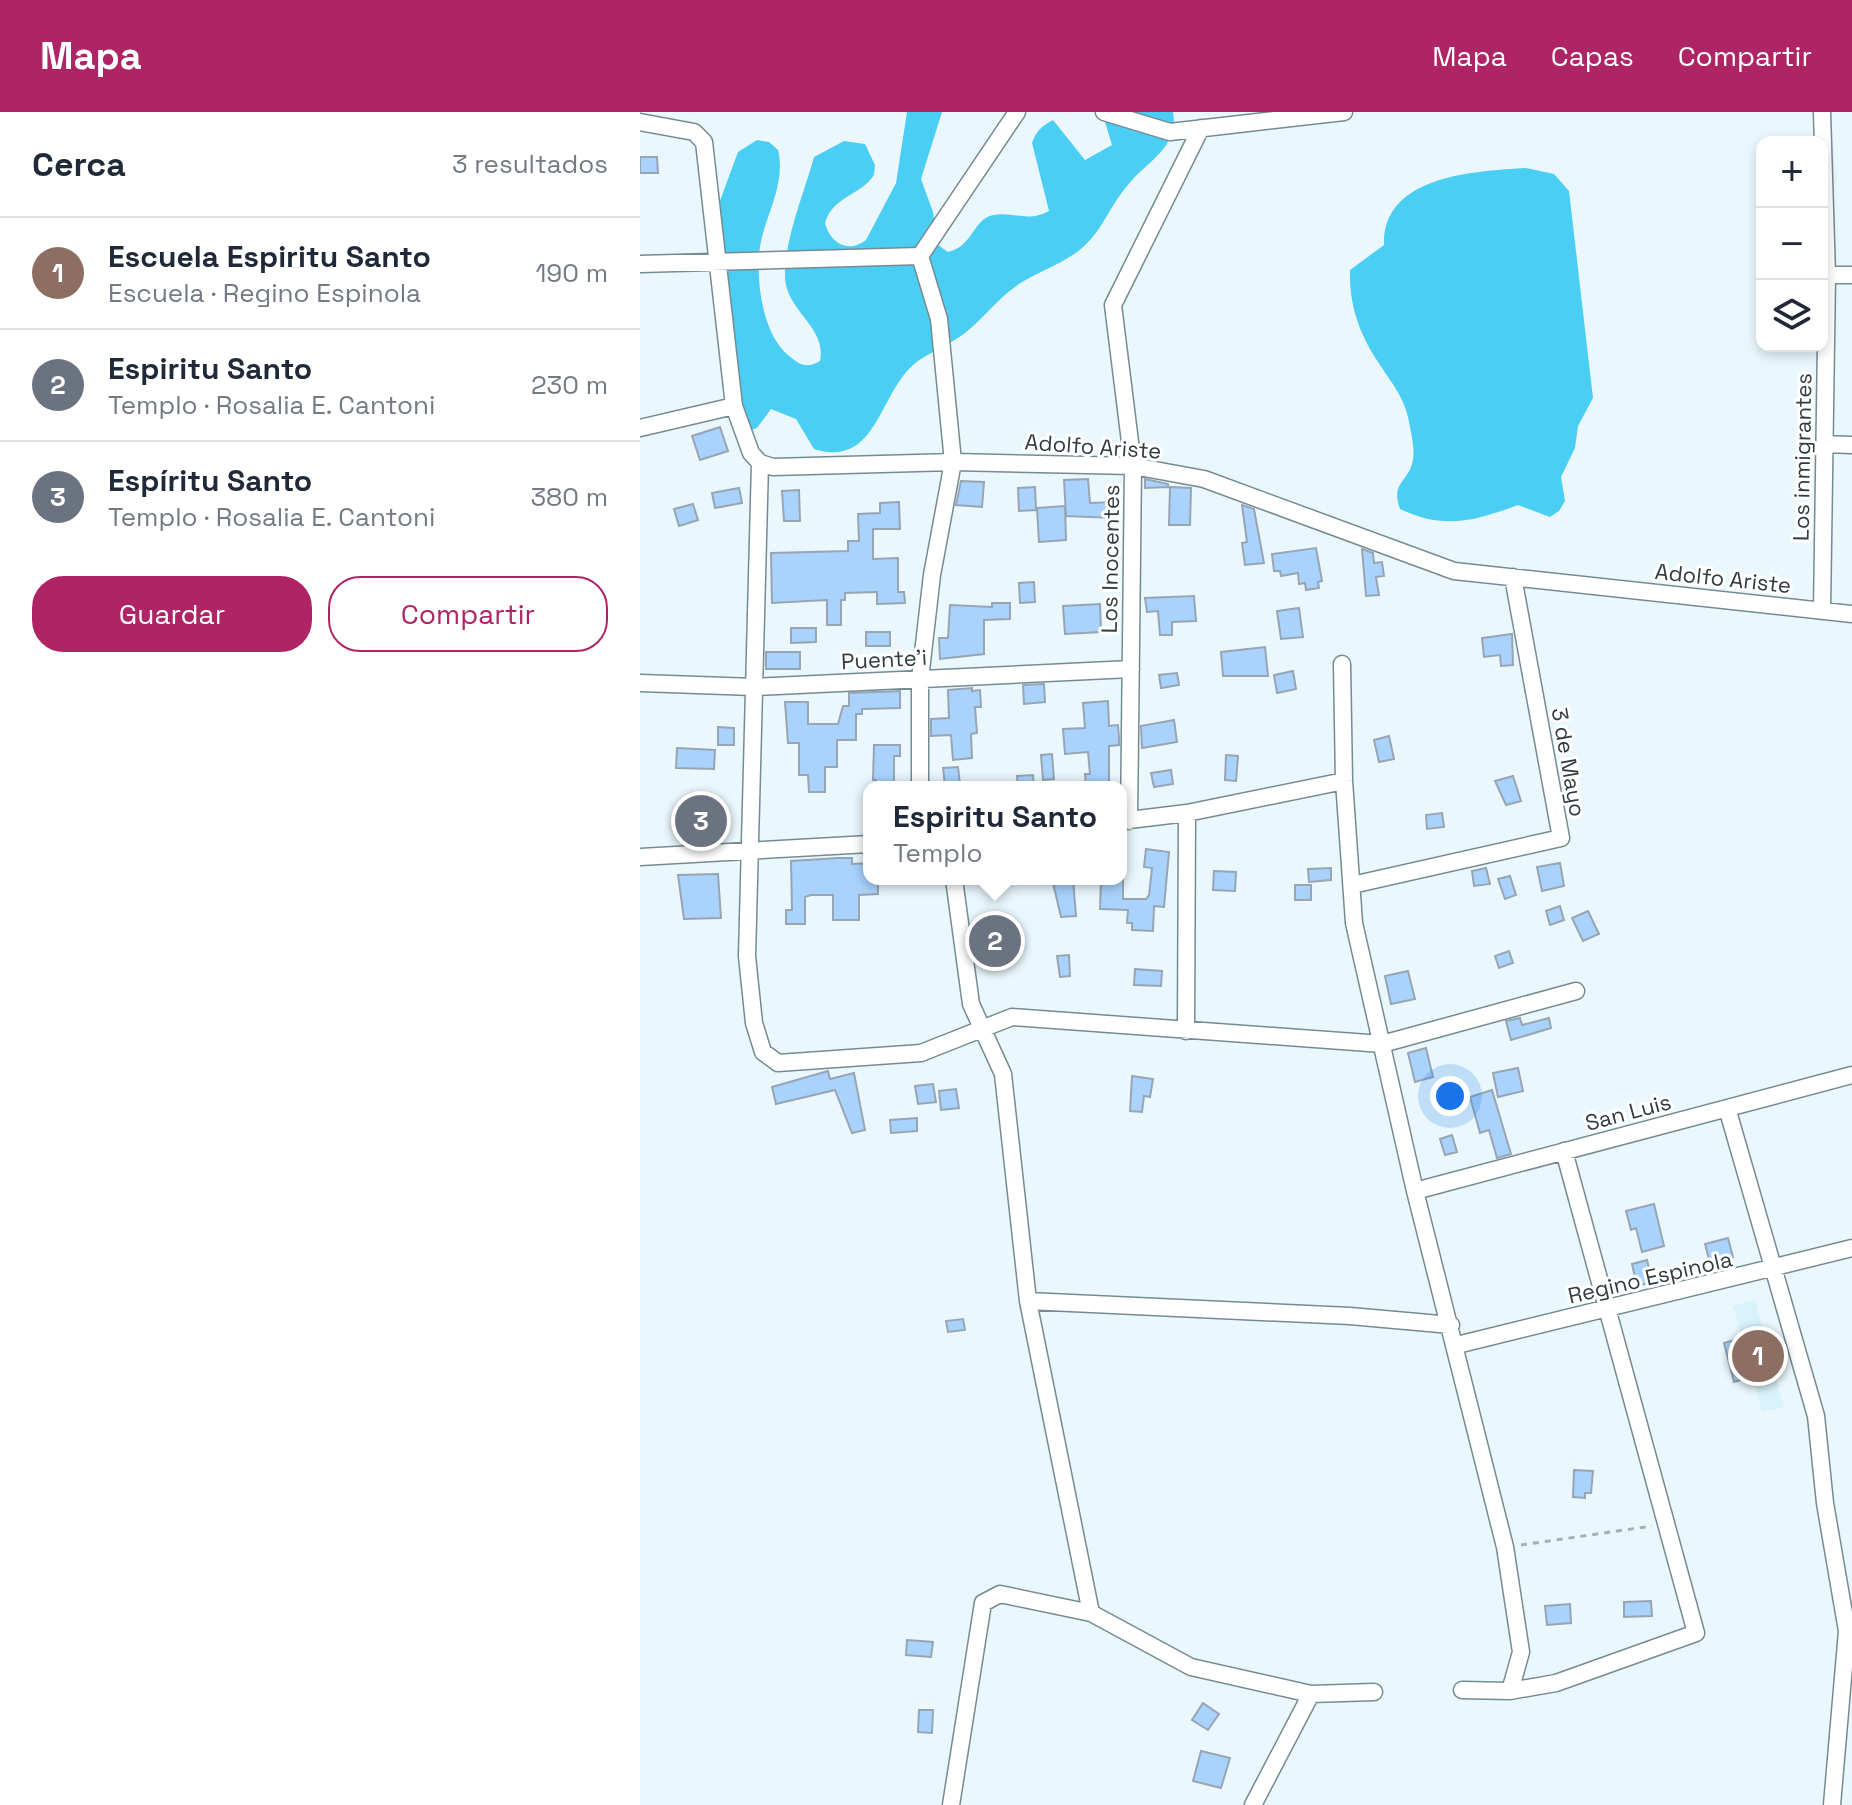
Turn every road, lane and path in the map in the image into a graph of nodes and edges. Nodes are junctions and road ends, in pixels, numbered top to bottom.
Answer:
1 (1017, 112) edge
2 (1104, 112) edge
3 (1344, 112) edge
4 (1822, 112) edge
5 (640, 122) edge
6 (1201, 128) junction
7 (1825, 208) edge
8 (920, 256) junction
9 (640, 264) edge
10 (716, 264) junction
11 (1828, 275) edge
12 (1852, 275) edge
13 (1827, 280) edge
14 (734, 406) junction
15 (640, 428) edge
16 (1824, 444) junction
17 (1852, 445) edge
18 (953, 462) junction
19 (760, 463) junction
20 (1133, 466) junction
21 (1513, 577) junction
22 (1822, 611) junction
23 (1852, 614) edge
24 (1342, 664) dead end
25 (1131, 669) junction
26 (920, 679) junction
27 (640, 683) edge
28 (754, 687) junction
29 (920, 781) edge
30 (1127, 781) edge
31 (1344, 781) junction
32 (1187, 813) junction
33 (1127, 821) edge
34 (863, 844) edge
35 (750, 852) junction
36 (640, 857) edge
37 (955, 885) edge
38 (1352, 885) junction
39 (1576, 991) dead end
40 (982, 1028) junction
41 (1186, 1031) junction
42 (1382, 1044) junction
43 (1852, 1075) edge
44 (1727, 1108) junction
45 (1564, 1151) junction
46 (1415, 1191) junction
47 (1852, 1248) edge
48 (1777, 1269) junction
49 (1028, 1301) junction
50 (1607, 1309) junction
51 (1451, 1325) junction
52 (1457, 1345) junction
53 (1665, 1524) junction
54 (1505, 1547) junction
55 (1091, 1613) junction
56 (1462, 1690) dead end
57 (1510, 1691) junction
58 (1374, 1692) dead end
59 (1311, 1694) junction
60 (951, 1805) edge
61 (1253, 1805) edge
62 (1832, 1805) edge

1 - 8 street
2 - 6 street
3 - 6 street
4 - 7 street, Los inmigrantes
5 - 10 street
6 - 20 street, Los Inocentes
8 - 10 street
8 - 18 street
9 - 10 street
10 - 14 street
11 - 12 street
13 - 16 street, Los inmigrantes
14 - 15 street
14 - 19 street
16 - 17 street
16 - 22 street, Los inmigrantes
18 - 19 street, Adolfo Ariste
18 - 20 street, Adolfo Ariste
18 - 26 street
19 - 28 street
20 - 21 street, Adolfo Ariste
20 - 25 street, Los Inocentes
21 - 22 street, Adolfo Ariste
21 - 38 street, 3 de Mayo
22 - 23 street, Adolfo Ariste
24 - 31 street
25 - 26 street, Puente'i
25 - 30 street, Los Inocentes
26 - 28 street, Puente'i
26 - 29 street
27 - 28 street, Puente'i
28 - 35 street
31 - 32 street
31 - 38 street
32 - 33 street
32 - 41 street
34 - 35 street
35 - 36 street
35 - 40 street
37 - 40 street
38 - 42 street
39 - 42 street
40 - 41 street
40 - 49 street
41 - 42 street
42 - 46 street
43 - 44 street, San Luis
44 - 45 street, San Luis
44 - 48 street
45 - 46 street, San Luis
45 - 50 street
46 - 51 street
47 - 48 street, Regino Espinola
48 - 50 street, Regino Espinola
48 - 62 street
49 - 51 street
49 - 55 street
50 - 52 street, Regino Espinola
50 - 53 street
51 - 52 street
52 - 54 street
53 - 54 path
53 - 57 street
54 - 57 street
55 - 59 street
55 - 60 street
56 - 57 street
58 - 59 street
59 - 61 street

